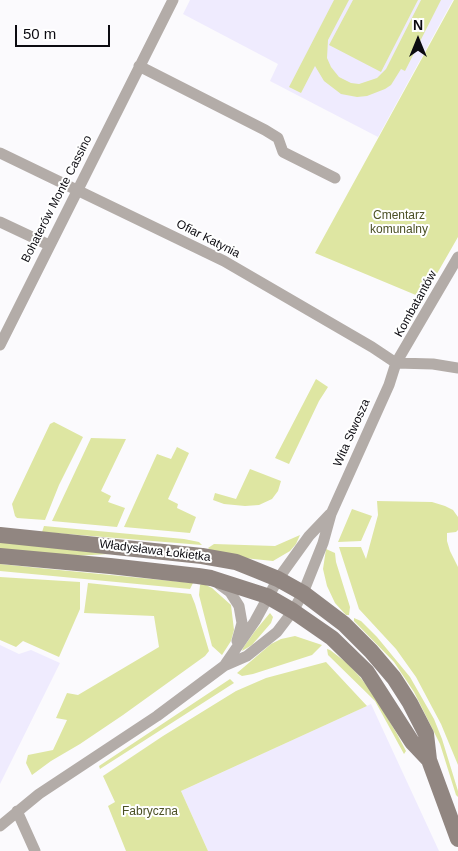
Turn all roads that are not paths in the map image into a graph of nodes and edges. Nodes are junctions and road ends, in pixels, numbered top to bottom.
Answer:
1 (173, 0) edge
2 (139, 66) junction
3 (0, 153) edge
4 (335, 178) dead end
5 (78, 189) junction
6 (0, 222) edge
7 (49, 245) junction
8 (458, 257) edge
9 (0, 345) edge
10 (396, 363) junction
11 (458, 368) edge
12 (331, 514) junction
13 (0, 535) edge
14 (0, 556) edge
15 (211, 578) junction
16 (278, 579) junction
17 (303, 593) junction
18 (267, 596) junction
19 (294, 611) junction
20 (235, 650) junction
21 (224, 666) junction
22 (429, 760) junction
23 (17, 811) junction
24 (0, 826) edge
25 (458, 839) edge
26 (35, 851) edge

1 - 2 street, Bohaterów Monte Cassino
2 - 4 street
2 - 5 street, Bohaterów Monte Cassino
3 - 5 street, Ofiar Katynia
5 - 7 street, Bohaterów Monte Cassino
5 - 10 street, Ofiar Katynia
6 - 7 street
7 - 9 street, Bohaterów Monte Cassino
8 - 10 street, Kombatantów
10 - 11 street
10 - 12 street, Wita Stwosza
12 - 16 street, Wita Stwosza
12 - 17 street, Wita Stwosza
13 - 16 main road, Władysława Łokietka
14 - 15 main road, Władysława Łokietka
15 - 18 main road, Władysława Łokietka
15 - 20 street
16 - 17 main road, Władysława Łokietka
16 - 18 street
17 - 19 street, Wita Stwosza
17 - 22 main road, Władysława Łokietka
18 - 19 main road, Władysława Łokietka
18 - 20 street
19 - 21 street
19 - 22 main road, Władysława Łokietka
20 - 21 street
21 - 23 street
22 - 25 main road
23 - 24 street
23 - 26 street

